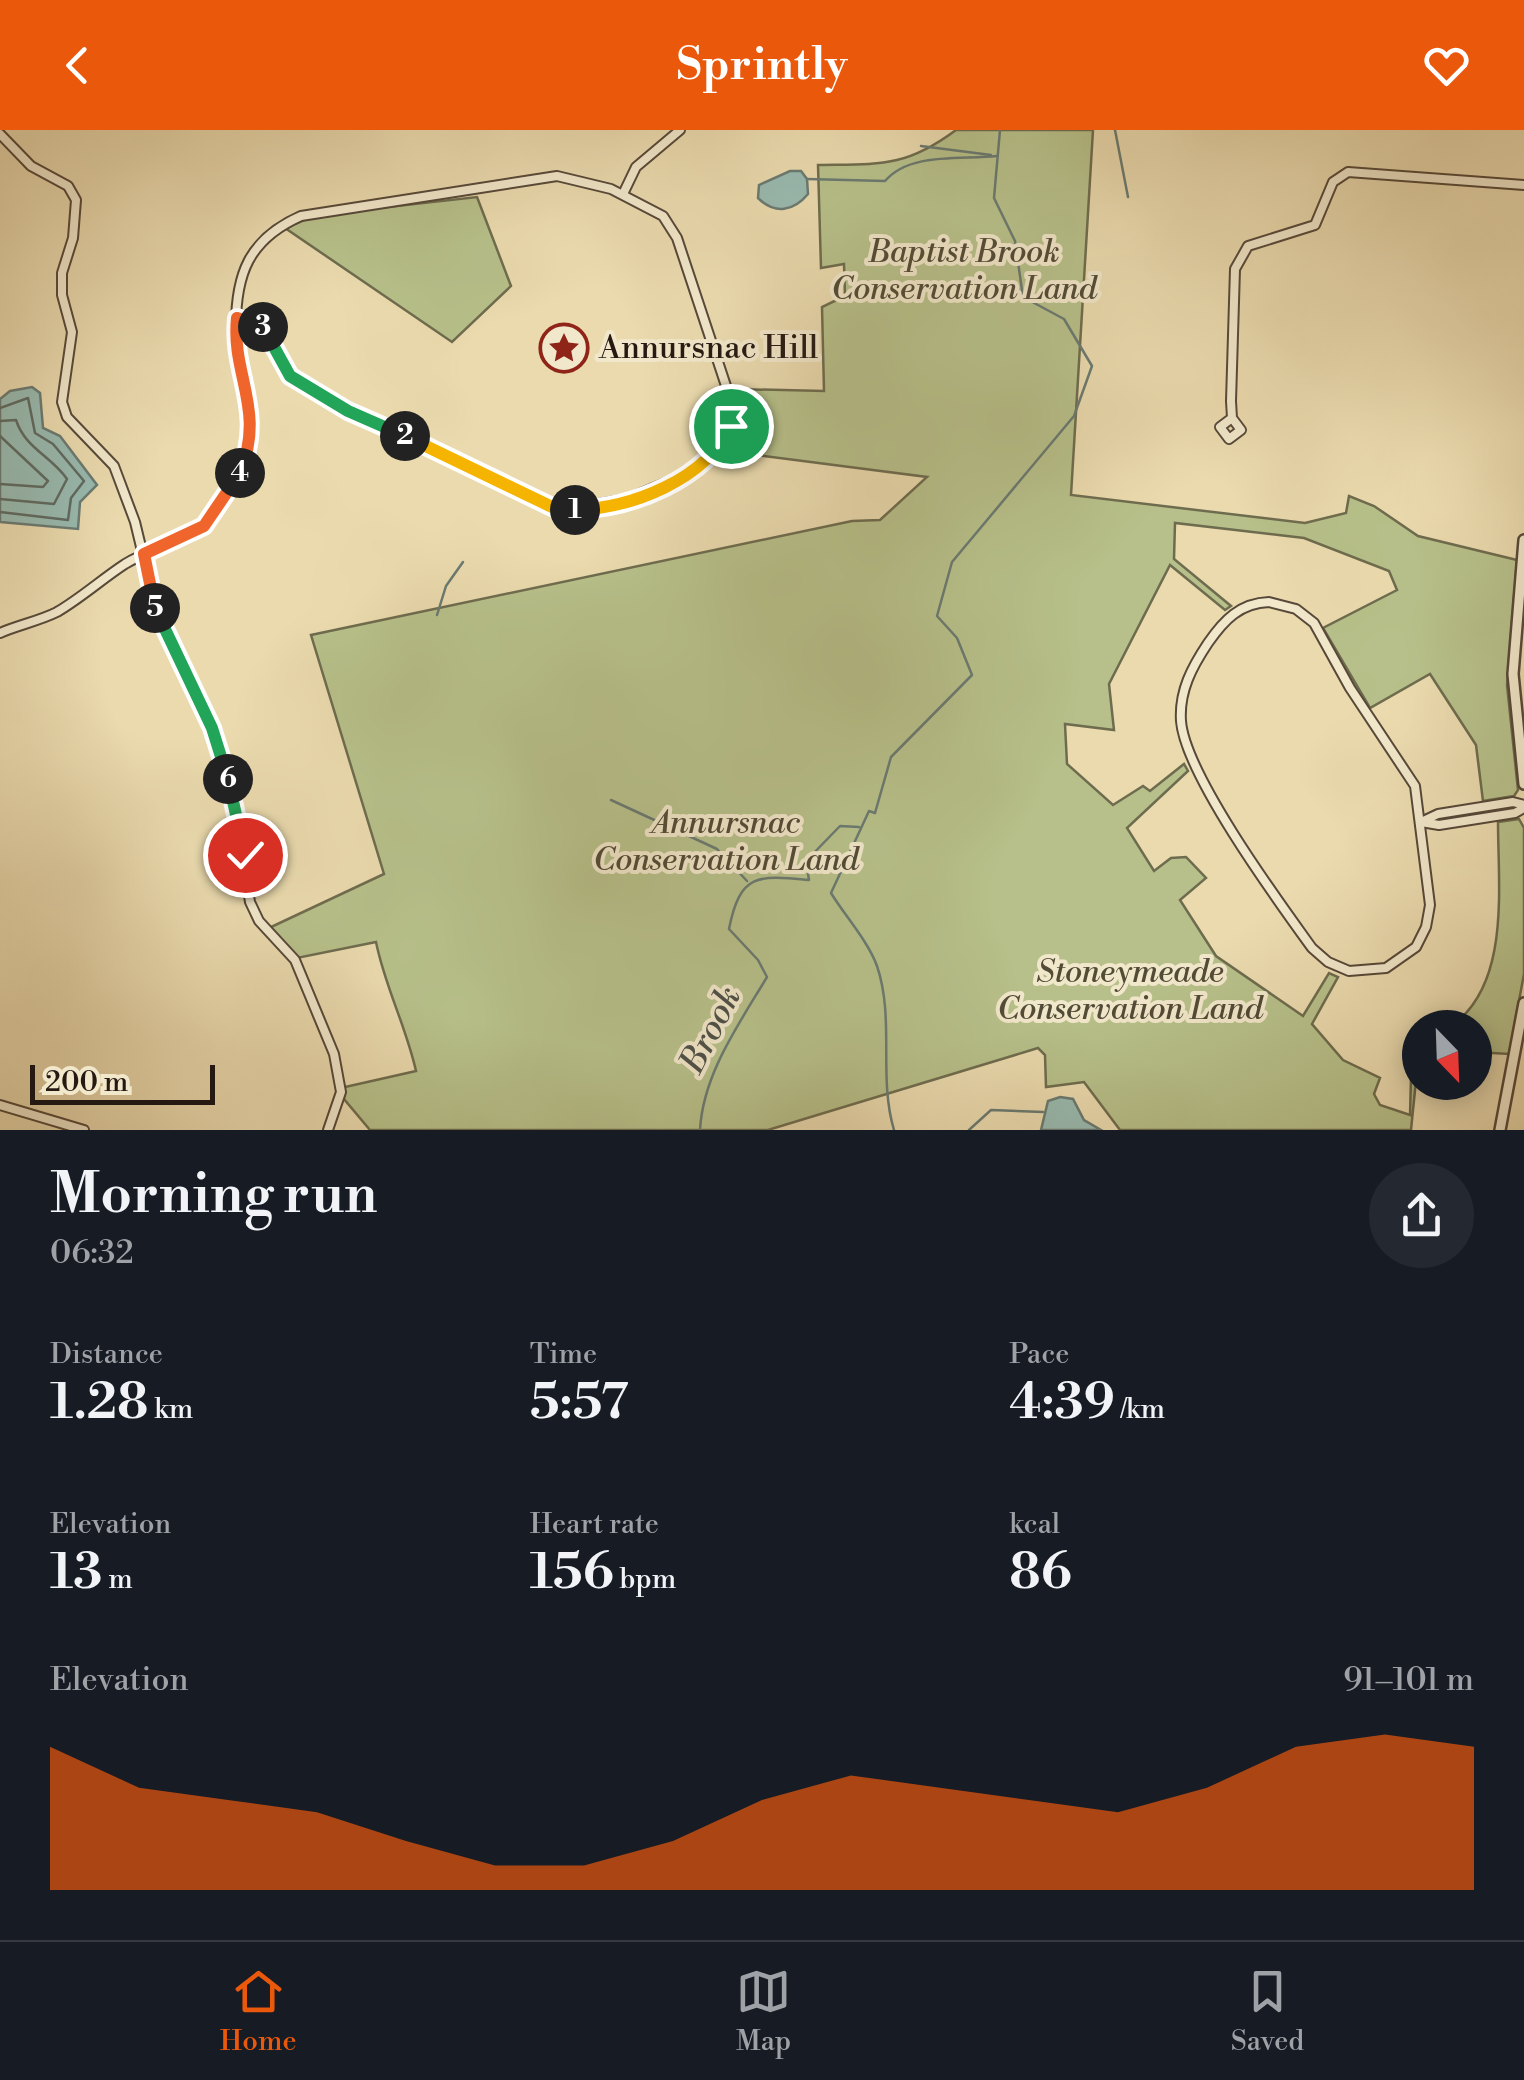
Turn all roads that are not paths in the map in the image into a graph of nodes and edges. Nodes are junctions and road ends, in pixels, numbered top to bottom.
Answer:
1 (680, 130) edge
2 (0, 134) edge
3 (1524, 185) edge
4 (622, 194) junction
5 (237, 318) junction
6 (1232, 418) dead end
7 (1524, 540) edge
8 (144, 554) junction
9 (0, 634) edge
10 (1524, 784) edge
11 (1524, 806) edge
12 (1421, 822) junction
13 (1524, 1003) edge
14 (0, 1105) edge
15 (84, 1130) edge
16 (328, 1130) edge
17 (1500, 1130) edge

1 - 4 street
2 - 8 street
3 - 6 street
4 - 5 street
4 - 5 street
5 - 8 street
7 - 10 street
8 - 9 street
8 - 16 street
11 - 12 street
12 - 12 street
13 - 17 street
14 - 15 street

